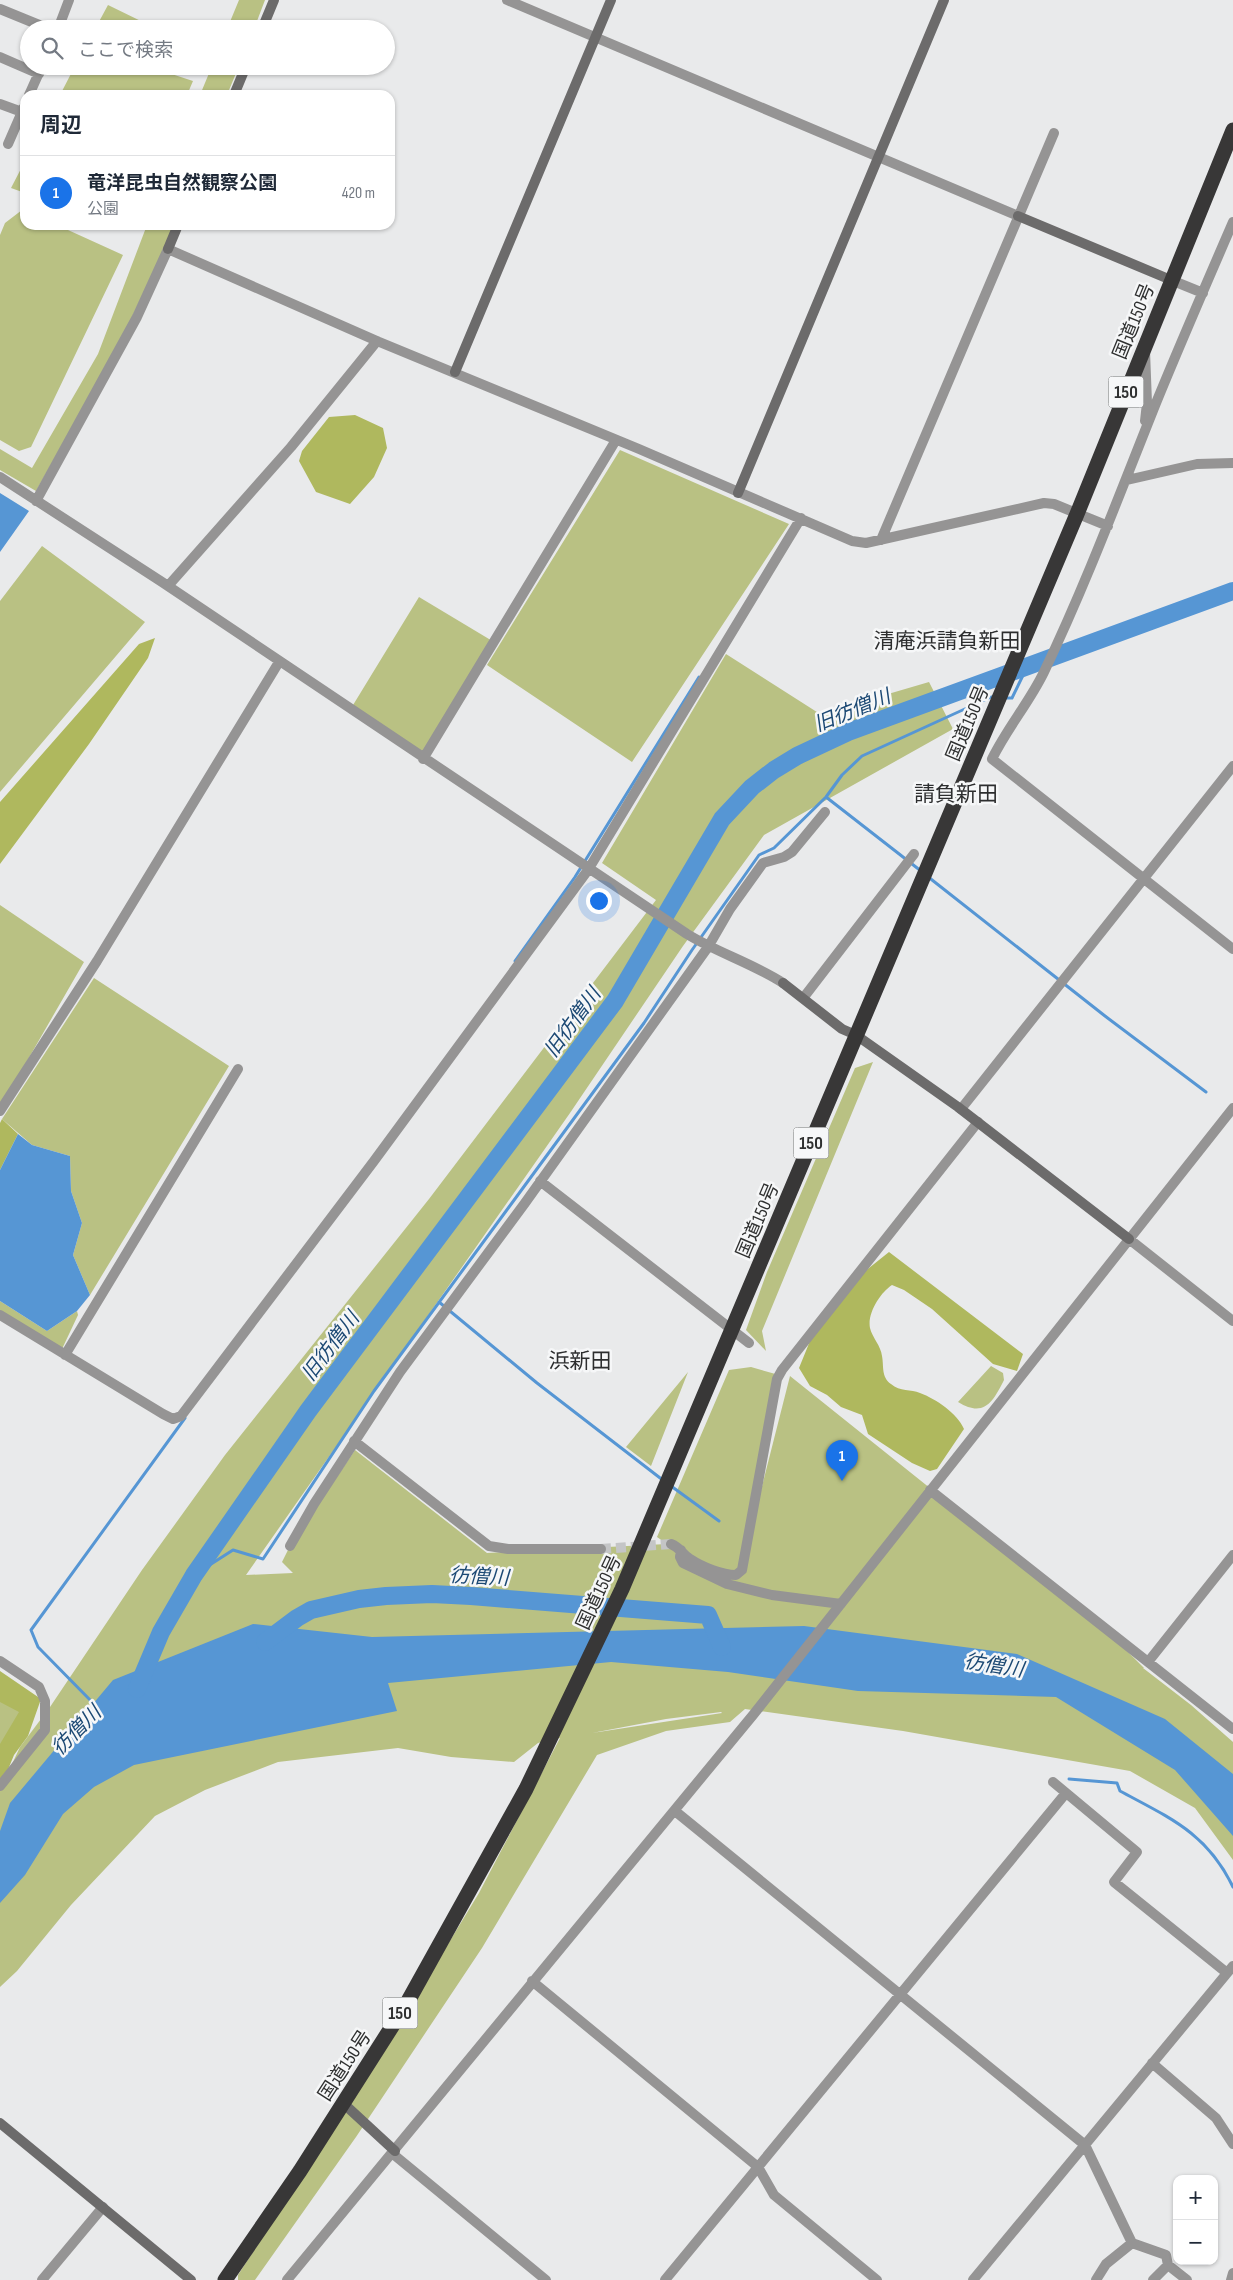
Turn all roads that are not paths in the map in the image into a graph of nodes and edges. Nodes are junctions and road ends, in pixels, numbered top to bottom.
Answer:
1 (70, 0) edge
2 (274, 0) edge
3 (507, 0) edge
4 (611, 0) edge
5 (944, 0) edge
6 (0, 9) edge
7 (28, 20) edge
8 (62, 20) edge
9 (266, 20) edge
10 (596, 37) junction
11 (0, 57) edge
12 (20, 64) edge
13 (38, 75) edge
14 (242, 75) edge
15 (31, 90) edge
16 (236, 90) edge
17 (0, 104) edge
18 (20, 108) edge
19 (20, 116) edge
20 (1233, 130) edge
21 (1054, 133) dead end
22 (8, 144) dead end
23 (878, 156) junction
24 (1018, 216) junction
25 (1233, 222) edge
26 (176, 230) edge
27 (168, 249) junction
28 (1171, 280) junction
29 (1203, 293) junction
30 (377, 341) junction
31 (1145, 345) junction
32 (455, 372) junction
33 (616, 440) junction
34 (1140, 444) junction
35 (1233, 462) edge
36 (0, 477) edge
37 (1127, 480) junction
38 (738, 493) junction
39 (36, 501) junction
40 (1078, 514) junction
41 (801, 518) junction
42 (1108, 526) junction
43 (881, 540) junction
44 (168, 586) junction
45 (279, 662) junction
46 (423, 759) junction
47 (1233, 766) edge
48 (825, 812) dead end
49 (914, 854) dead end
50 (588, 870) junction
51 (1144, 879) junction
52 (1231, 943) edge
53 (708, 947) junction
54 (804, 997) junction
55 (856, 1035) junction
56 (238, 1069) dead end
57 (1233, 1108) edge
58 (961, 1109) junction
59 (0, 1111) edge
60 (978, 1122) junction
61 (540, 1181) junction
62 (1128, 1239) junction
63 (0, 1315) edge
64 (1233, 1321) edge
65 (733, 1330) junction
66 (749, 1343) dead end
67 (65, 1354) junction
68 (354, 1441) junction
69 (930, 1490) junction
70 (290, 1546) dead end
71 (601, 1549) tunnel mouth
72 (1233, 1555) edge
73 (841, 1604) junction
74 (0, 1661) edge
75 (1148, 1662) junction
76 (1233, 1729) edge
77 (1053, 1782) dead end
78 (0, 1786) edge
79 (1066, 1793) junction
80 (675, 1811) junction
81 (1230, 1970) edge
82 (532, 1981) junction
83 (900, 1994) junction
84 (1152, 2063) junction
85 (342, 2103) junction
86 (0, 2124) edge
87 (1233, 2144) edge
88 (1085, 2145) junction
89 (394, 2152) junction
90 (758, 2166) junction
91 (103, 2207) junction
92 (1132, 2244) junction
93 (1168, 2265) junction
94 (1233, 2273) edge
95 (42, 2280) edge
96 (191, 2280) edge
97 (225, 2280) edge
98 (287, 2280) edge
99 (546, 2280) edge
100 (665, 2280) edge
101 (877, 2280) edge
102 (973, 2280) edge
103 (1096, 2280) edge
104 (1153, 2280) edge
105 (1187, 2280) edge
106 (1231, 2280) edge

1 - 8 street
2 - 9 street
3 - 10 street
4 - 10 street
5 - 23 street
6 - 7 street
10 - 23 street
10 - 32 street
11 - 12 street
13 - 15 street
14 - 16 street
17 - 18 street
19 - 22 street
20 - 28 highway, 国道150号 / 150
21 - 24 street
23 - 24 street
23 - 38 street
24 - 28 street
24 - 43 street
25 - 29 street
26 - 27 street
27 - 30 street
27 - 39 street
28 - 29 street
28 - 31 highway, 国道150号 / 150
29 - 34 street
30 - 32 street
30 - 44 street
31 - 34 street
31 - 40 highway, 国道150号 / 150
32 - 33 street
33 - 38 street
33 - 46 street
34 - 37 street
35 - 37 street
36 - 39 street
37 - 42 street
38 - 41 street
39 - 44 street
40 - 42 street
40 - 43 street
40 - 55 highway, 国道150号 / 150
41 - 43 street
41 - 50 street
42 - 51 street
44 - 45 street
45 - 46 street
45 - 59 street
46 - 50 street
47 - 51 street
48 - 53 street
49 - 54 street
50 - 53 street
50 - 67 street
51 - 52 street
51 - 58 street
53 - 54 street
53 - 61 street
54 - 55 street
55 - 58 street
55 - 65 highway, 国道150号 / 150
56 - 67 street
57 - 62 street
58 - 60 street
60 - 62 street
60 - 73 street
61 - 65 street
61 - 68 street
62 - 64 street
62 - 69 street
63 - 67 street
65 - 66 street
65 - 85 highway, 国道150号 / 150
68 - 70 street
68 - 71 street
69 - 73 street
69 - 75 street
72 - 75 street
73 - 80 street
74 - 78 street
75 - 76 street
77 - 79 street
79 - 81 street
79 - 83 street
80 - 82 street
80 - 83 street
81 - 84 street
82 - 89 street
82 - 90 street
83 - 88 street
83 - 90 street
84 - 87 street
84 - 88 street
85 - 89 street
85 - 97 highway, 国道150号 / 150
86 - 91 street
88 - 92 street
88 - 102 street
89 - 98 street
89 - 99 street
90 - 100 street
90 - 101 street
91 - 95 street
91 - 96 street
92 - 93 street
92 - 103 street
93 - 104 street
93 - 105 street
94 - 106 street

